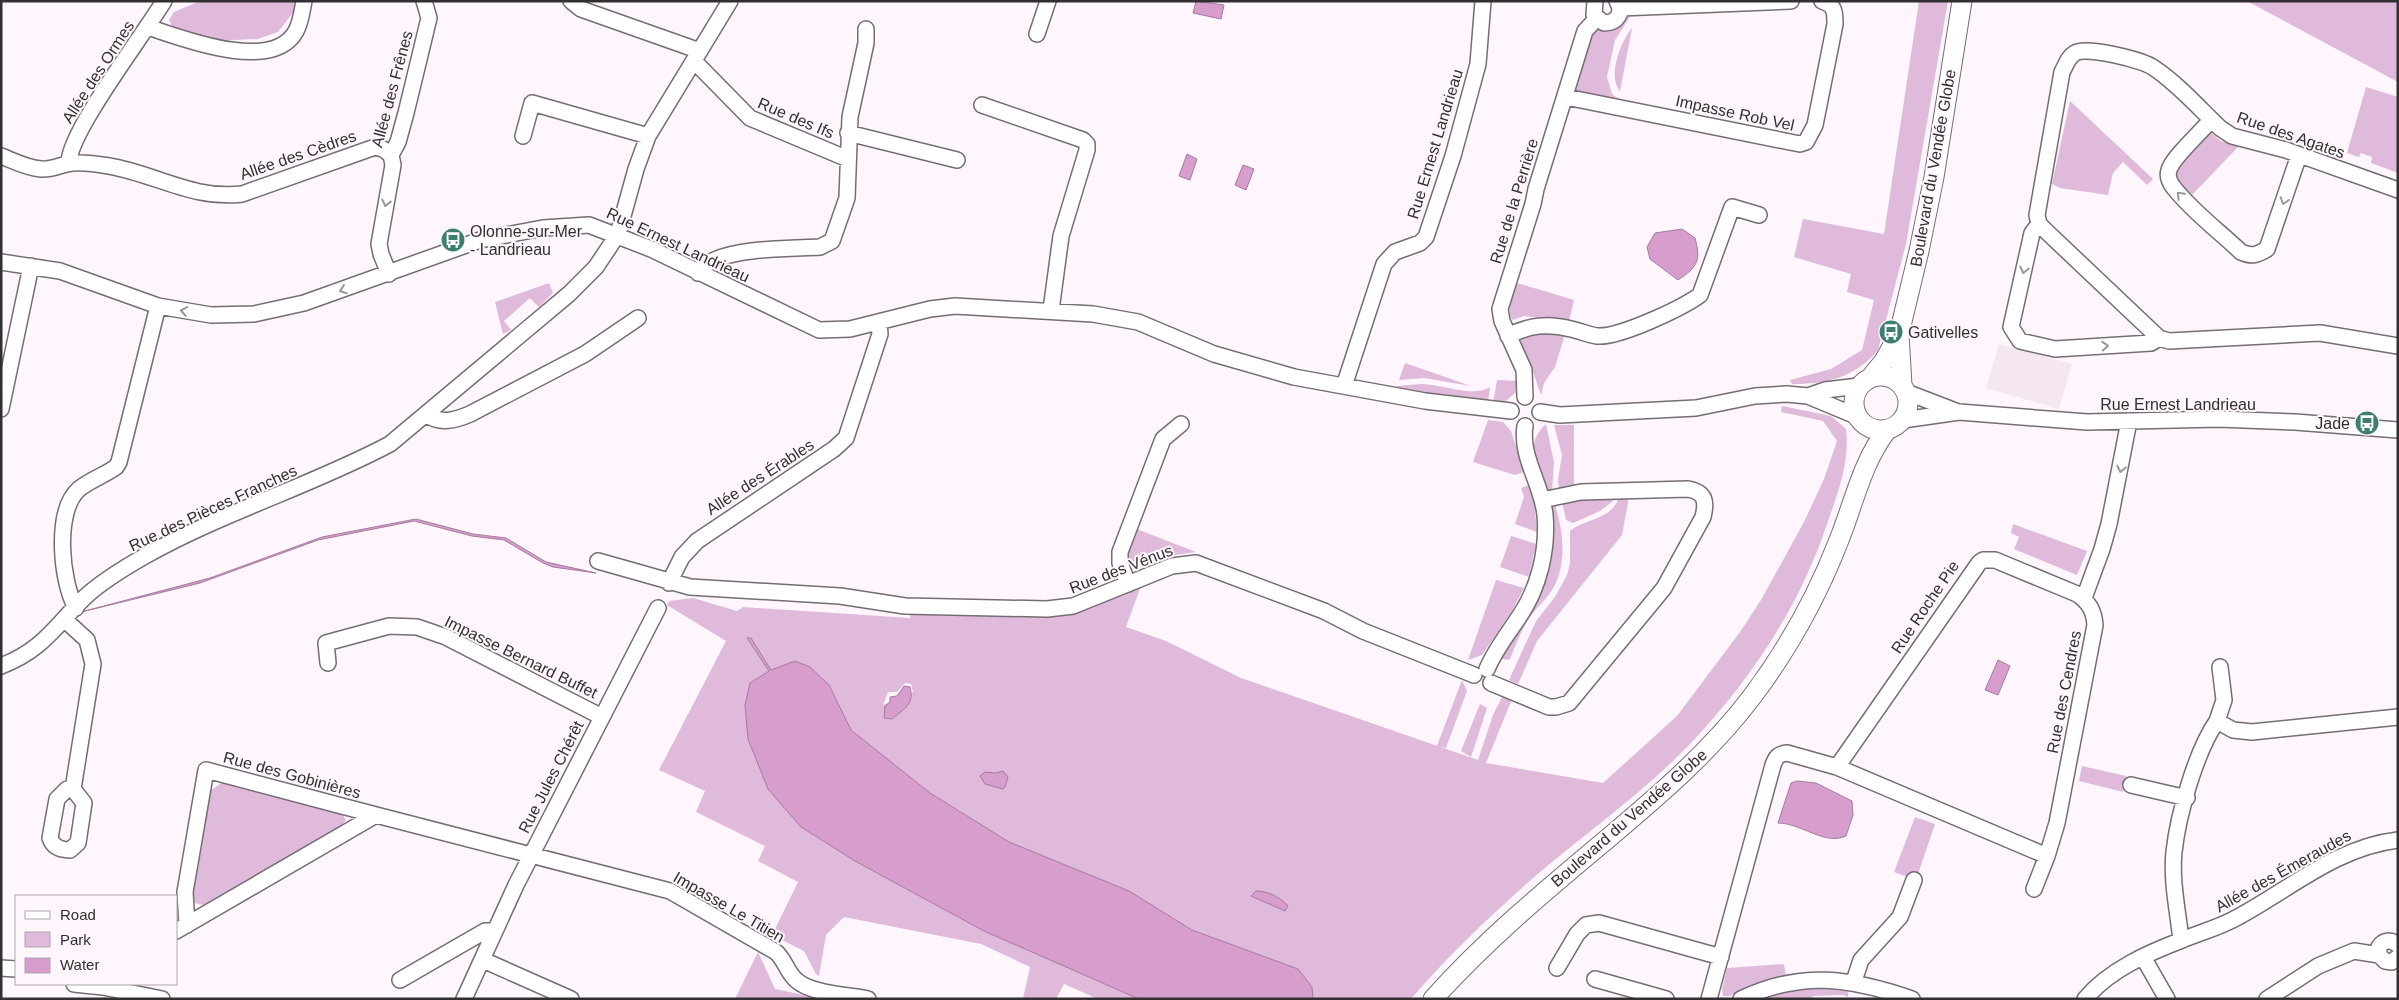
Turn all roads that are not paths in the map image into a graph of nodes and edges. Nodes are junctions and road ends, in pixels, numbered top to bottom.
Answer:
1 (164, 1) edge
2 (304, 1) edge
3 (424, 1) edge
4 (571, 1) edge
5 (730, 1) edge
6 (1048, 1) edge
7 (1483, 1) edge
8 (1595, 1) edge
9 (1791, 1) edge
10 (1822, 1) edge
11 (1962, 1) edge
12 (1619, 5) edge
13 (1596, 19) junction
14 (148, 27) junction
15 (866, 29) dead end
16 (1037, 34) dead end
17 (697, 56) junction
18 (1566, 97) junction
19 (982, 105) dead end
20 (2211, 120) junction
21 (848, 133) junction
22 (523, 136) dead end
23 (648, 136) junction
24 (391, 155) junction
25 (2299, 155) junction
26 (1, 156) edge
27 (848, 159) junction
28 (957, 160) dead end
29 (69, 164) junction
30 (2398, 190) edge
31 (1759, 215) dead end
32 (2040, 224) junction
33 (618, 234) junction
34 (1, 262) edge
35 (31, 266) junction
36 (698, 273) junction
37 (389, 274) junction
38 (158, 306) junction
39 (1051, 310) junction
40 (638, 318) dead end
41 (879, 323) junction
42 (1899, 334) junction
43 (1508, 336) junction
44 (2159, 338) junction
45 (2398, 346) edge
46 (1865, 382) junction
47 (1344, 386) junction
48 (1904, 388) junction
49 (1808, 396) junction
50 (1525, 397) junction
51 (1, 409) edge
52 (1511, 411) junction
53 (1540, 412) junction
54 (1959, 412) junction
55 (426, 414) junction
56 (1858, 418) junction
57 (1903, 420) junction
58 (2129, 421) junction
59 (1181, 424) dead end
60 (1525, 426) junction
61 (1887, 430) junction
62 (2398, 430) edge
63 (1859, 480) junction
64 (1542, 500) junction
65 (598, 561) dead end
66 (670, 583) junction
67 (1128, 584) junction
68 (2084, 598) junction
69 (76, 608) junction
70 (658, 608) dead end
71 (65, 620) junction
72 (328, 663) dead end
73 (1, 666) edge
74 (2220, 667) dead end
75 (1486, 671) junction
76 (602, 717) junction
77 (2398, 717) edge
78 (2217, 722) junction
79 (1837, 767) junction
80 (2131, 785) dead end
81 (73, 789) dead end
82 (2187, 798) junction
83 (376, 815) junction
84 (2398, 840) edge
85 (531, 855) junction
86 (2047, 856) junction
87 (1914, 880) dead end
88 (2034, 889) dead end
89 (182, 928) edge
90 (495, 930) junction
91 (2180, 940) junction
92 (2398, 945) edge
93 (2379, 956) junction
94 (1721, 957) junction
95 (2143, 957) junction
96 (2398, 957) edge
97 (483, 960) junction
98 (1, 968) edge
99 (1558, 968) dead end
100 (15, 969) edge
101 (1595, 979) dead end
102 (400, 980) dead end
103 (1854, 982) junction
104 (80, 985) edge
105 (118, 991) edge
106 (162, 999) edge
107 (464, 999) edge
108 (571, 999) edge
109 (868, 999) edge
110 (1433, 999) edge
111 (1666, 999) edge
112 (1709, 999) edge
113 (1741, 999) edge
114 (1912, 999) edge
115 (2085, 999) edge
116 (2167, 999) edge
117 (2266, 999) edge

1 - 14 street, Allée des Ormes
2 - 14 street
3 - 24 street, Allée des Frênes
4 - 17 street
5 - 17 street, Rue des Pièces Franches
6 - 16 street
7 - 47 street, Rue Ernest Landrieau
8 - 13 street
9 - 12 street
10 - 18 street, Impasse Rob Vel
11 - 42 main road, Boulevard du Vendée Globe
12 - 13 street
13 - 18 street, Rue de la Perrière
14 - 29 street, Allée des Ormes
15 - 21 street
17 - 23 street, Rue des Pièces Franches
17 - 27 street, Rue des Ifs
18 - 43 street, Rue de la Perrière
19 - 39 street
20 - 25 street, Rue des Agates
25 -> 20 street
20 - 32 street, Rue des Agates
21 - 27 street
21 - 28 street
22 - 23 street
23 - 33 street, Rue des Pièces Franches
24 - 29 street, Allée des Cèdres
24 -> 37 street, Allée des Frênes
25 - 30 street, Rue des Agates
26 - 29 street, Allée des Cèdres
27 - 36 street
31 - 43 street
32 - 44 street
32 -> 44 street, Rue des Agates
33 - 36 street, Rue Ernest Landrieau
33 - 37 street, Rue Ernest Landrieau
33 - 55 street, Rue des Pièces Franches
34 - 35 street, Rue Ernest Landrieau
35 - 38 street, Rue Ernest Landrieau
35 - 51 street
36 - 41 street, Rue Ernest Landrieau
37 -> 38 street, Rue Ernest Landrieau
38 - 69 street
39 - 41 street, Rue Ernest Landrieau
39 - 47 street, Rue Ernest Landrieau
40 - 55 street
41 - 66 street, Allée des Érables
42 - 46 main road, Boulevard du Vendée Globe
42 - 48 main road, Boulevard du Vendée Globe
43 - 50 street, Rue de la Perrière
44 - 45 street, Rue des Agates
46 - 48 main road
46 - 49 street
46 - 56 main road
47 - 52 street, Rue Ernest Landrieau
48 - 54 street, Rue Ernest Landrieau
48 - 57 main road
49 - 53 street
49 - 56 street
50 - 52 street
50 - 53 street
52 - 60 street
53 - 60 street
54 - 57 street, Rue Ernest Landrieau
54 - 58 street, Rue Ernest Landrieau
55 - 69 street, Rue des Pièces Franches
56 - 61 main road
56 - 63 main road, Boulevard du Vendée Globe
57 - 61 main road
58 - 62 street, Rue Ernest Landrieau
58 -> 68 street
59 - 67 street
60 - 64 street
61 - 63 main road, Boulevard du Vendée Globe
63 - 110 main road, Boulevard du Vendée Globe
64 - 75 street
64 - 75 street, Rue des Vénus
65 - 66 street
66 - 67 street, Rue des Vénus
67 - 75 street, Rue des Vénus
68 - 79 street, Rue Roche Pie
68 - 86 street, Rue des Cendres
69 - 71 street, Rue des Pièces Franches
70 - 76 street, Rue Jules Chérêt
71 - 73 street, Rue des Pièces Franches
71 - 81 street
72 - 76 street, Impasse Bernard Buffet
74 - 78 street
76 - 85 street, Rue Jules Chérêt
77 - 78 street
78 - 82 street
79 - 86 street
79 - 94 street
80 - 82 street
82 - 91 street
83 - 85 street, Rue des Gobinières
83 - 89 street, Rue des Gobinières
83 - 89 street, Rue des Gobinières
84 - 91 street, Allée des Émeraudes
85 - 90 street, Rue Jules Chérêt
85 - 109 street, Impasse Le Titien
86 - 88 street, Rue des Cendres
87 - 103 street
90 - 97 street, Rue Jules Chérêt
90 - 102 street
91 - 95 street, Allée des Émeraudes
92 - 93 street
93 - 96 street
93 - 117 street
94 - 99 street
94 - 112 street
95 - 115 street, Allée des Émeraudes
95 - 116 street
97 - 107 street, Rue Jules Chérêt
97 - 108 street
98 - 100 street
101 - 111 street
103 - 113 street
103 - 114 street
104 - 105 street
105 - 106 street

